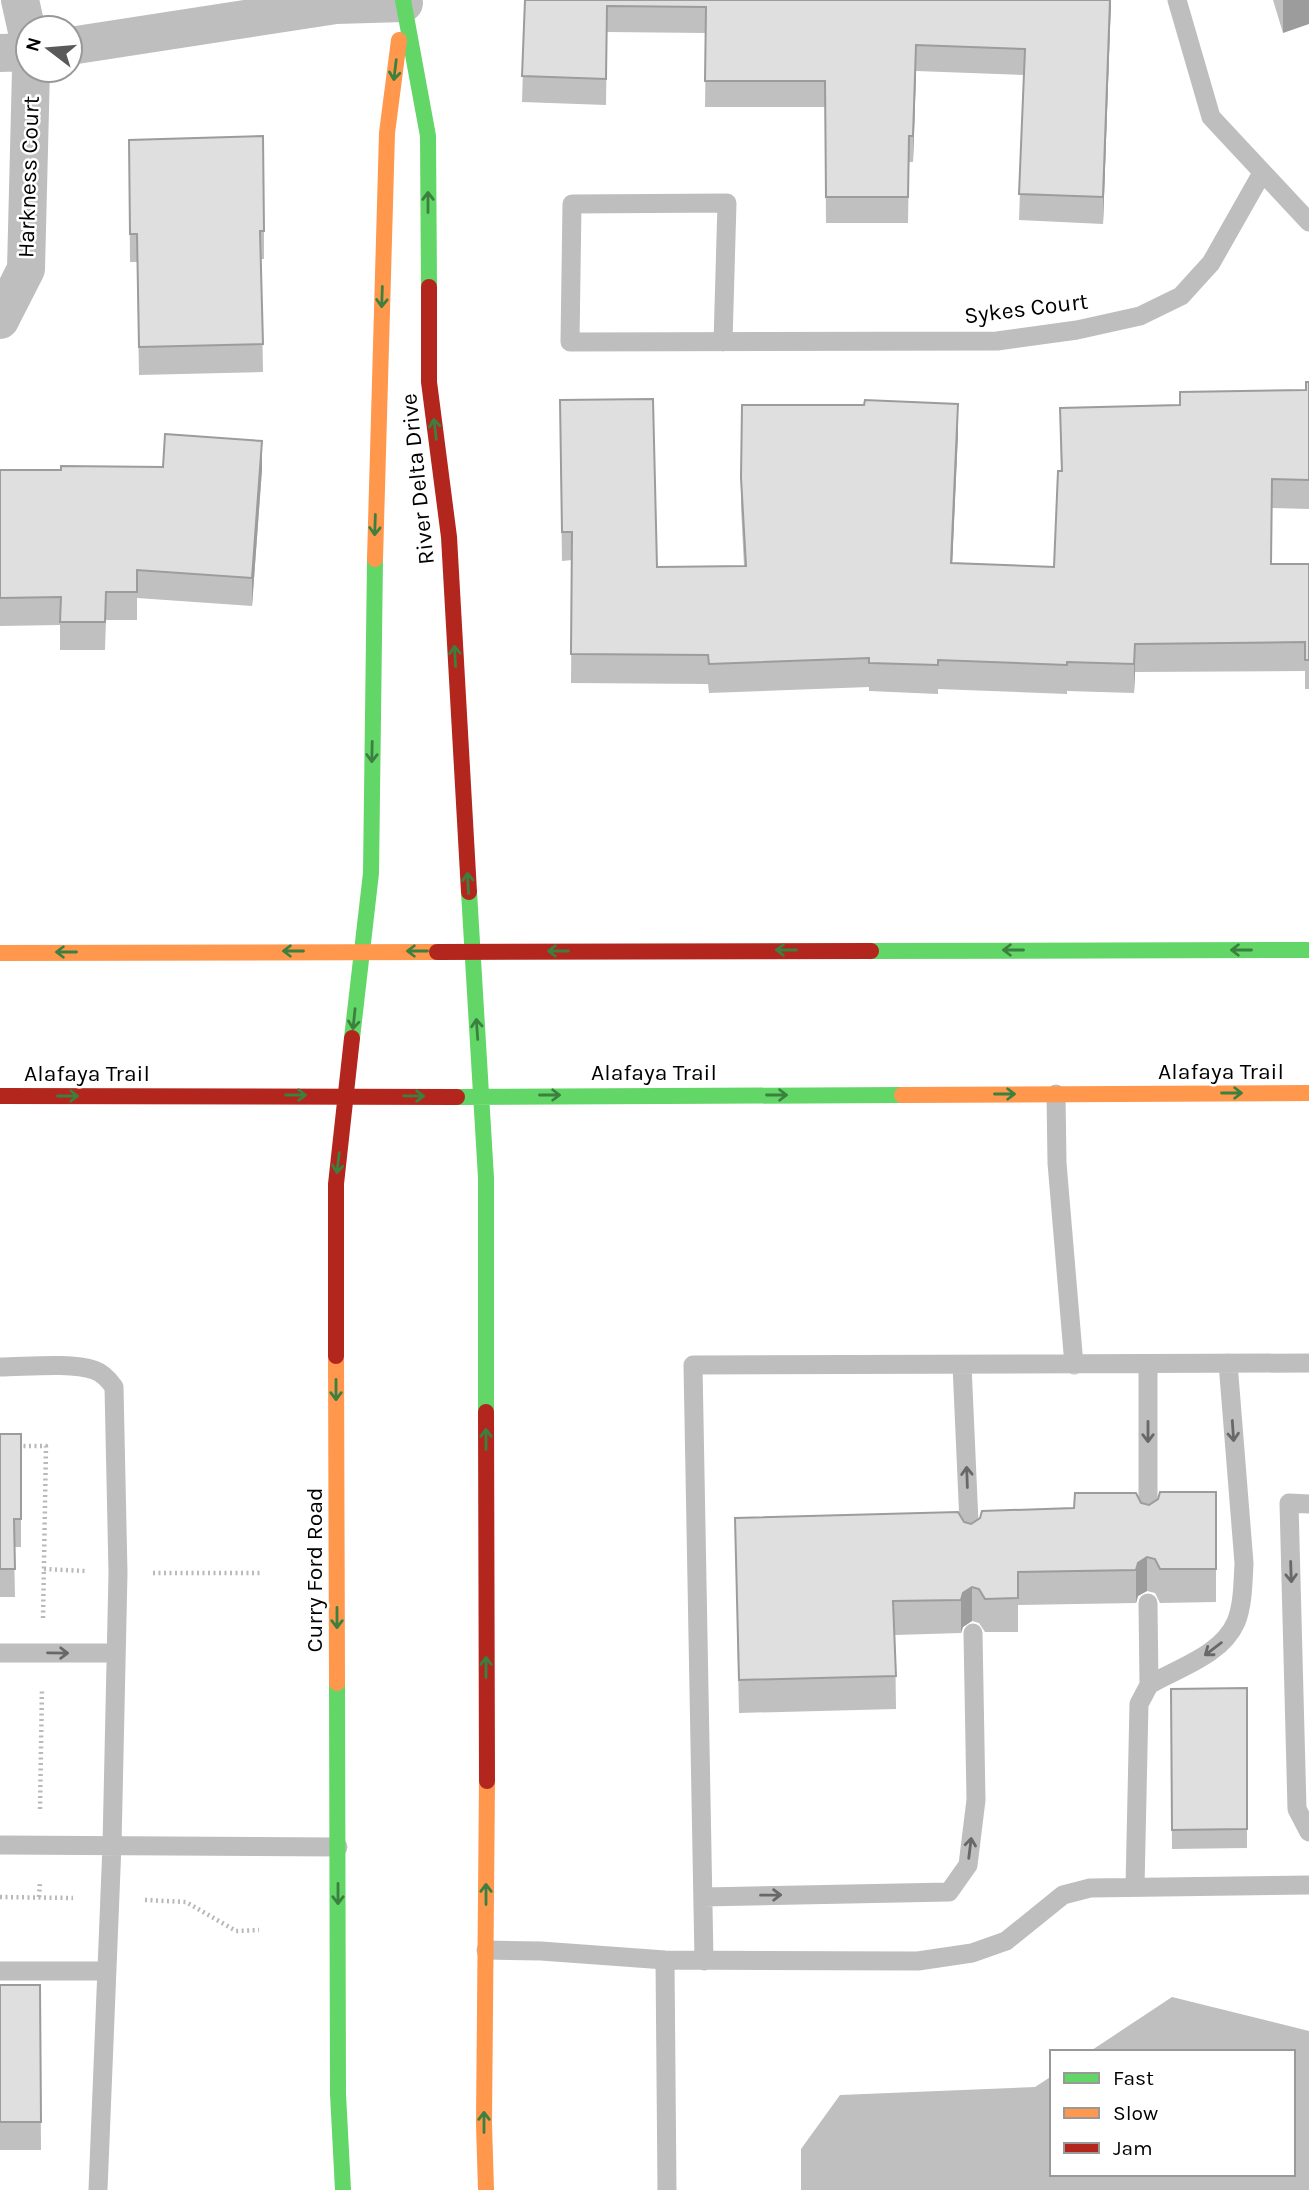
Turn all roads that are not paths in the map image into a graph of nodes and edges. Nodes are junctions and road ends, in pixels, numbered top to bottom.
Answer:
1 (1177, 0) edge
2 (404, 1) edge
3 (84, 44) edge
4 (31, 84) edge
5 (1262, 173) junction
6 (1309, 222) edge
7 (0, 320) edge
8 (723, 342) junction
9 (1309, 950) edge
10 (362, 951) junction
11 (472, 951) junction
12 (0, 953) edge
13 (1309, 1093) edge
14 (1056, 1094) junction
15 (346, 1095) junction
16 (0, 1096) edge
17 (482, 1097) junction
18 (1228, 1363) junction
19 (1309, 1363) edge
20 (1073, 1364) junction
21 (1148, 1364) junction
22 (962, 1365) junction
23 (0, 1367) edge
24 (1309, 1504) edge
25 (1148, 1526) edge
26 (970, 1545) edge
27 (1148, 1603) dead end
28 (973, 1633) dead end
29 (0, 1653) edge
30 (115, 1653) junction
31 (1149, 1685) junction
32 (1309, 1832) edge
33 (0, 1845) edge
34 (112, 1845) junction
35 (338, 1847) junction
36 (1309, 1885) edge
37 (1135, 1887) junction
38 (703, 1897) junction
39 (486, 1950) junction
40 (666, 1960) junction
41 (704, 1961) junction
42 (106, 1971) junction
43 (0, 1972) edge
44 (98, 2190) edge
45 (343, 2190) edge
46 (486, 2190) edge
47 (667, 2190) edge

1 - 5 lane
2 - 3 street
2 -> 10 street, River Delta Drive
11 -> 2 street, River Delta Drive
4 - 7 street, Harkness Court
5 - 6 lane
5 - 8 lane, Sykes Court
8 - 8 lane, Sykes Court
9 -> 11 street
11 -> 10 street
10 -> 12 street
10 -> 15 street, Curry Ford Road
17 -> 11 street
14 -> 13 street, Alafaya Trail
17 -> 14 street, Alafaya Trail
14 - 20 lane
16 -> 15 street, Alafaya Trail
15 -> 17 street, Alafaya Trail
15 -> 35 street, Curry Ford Road
39 -> 17 street
18 - 19 lane
18 - 21 lane
18 -> 31 lane
20 - 21 lane
20 - 22 lane
21 -> 25 lane
26 -> 22 lane
22 - 38 lane
23 - 30 lane
24 -> 32 lane
27 - 31 lane
38 -> 28 lane
29 -> 30 lane
30 - 34 lane
31 - 37 lane
33 - 34 lane
34 - 35 lane
34 - 42 lane
35 -> 45 street, Curry Ford Road
36 - 37 lane
37 - 41 lane
38 - 41 lane
39 - 40 lane
46 -> 39 street
40 - 41 lane
40 - 47 lane
42 - 43 lane
42 - 44 lane

